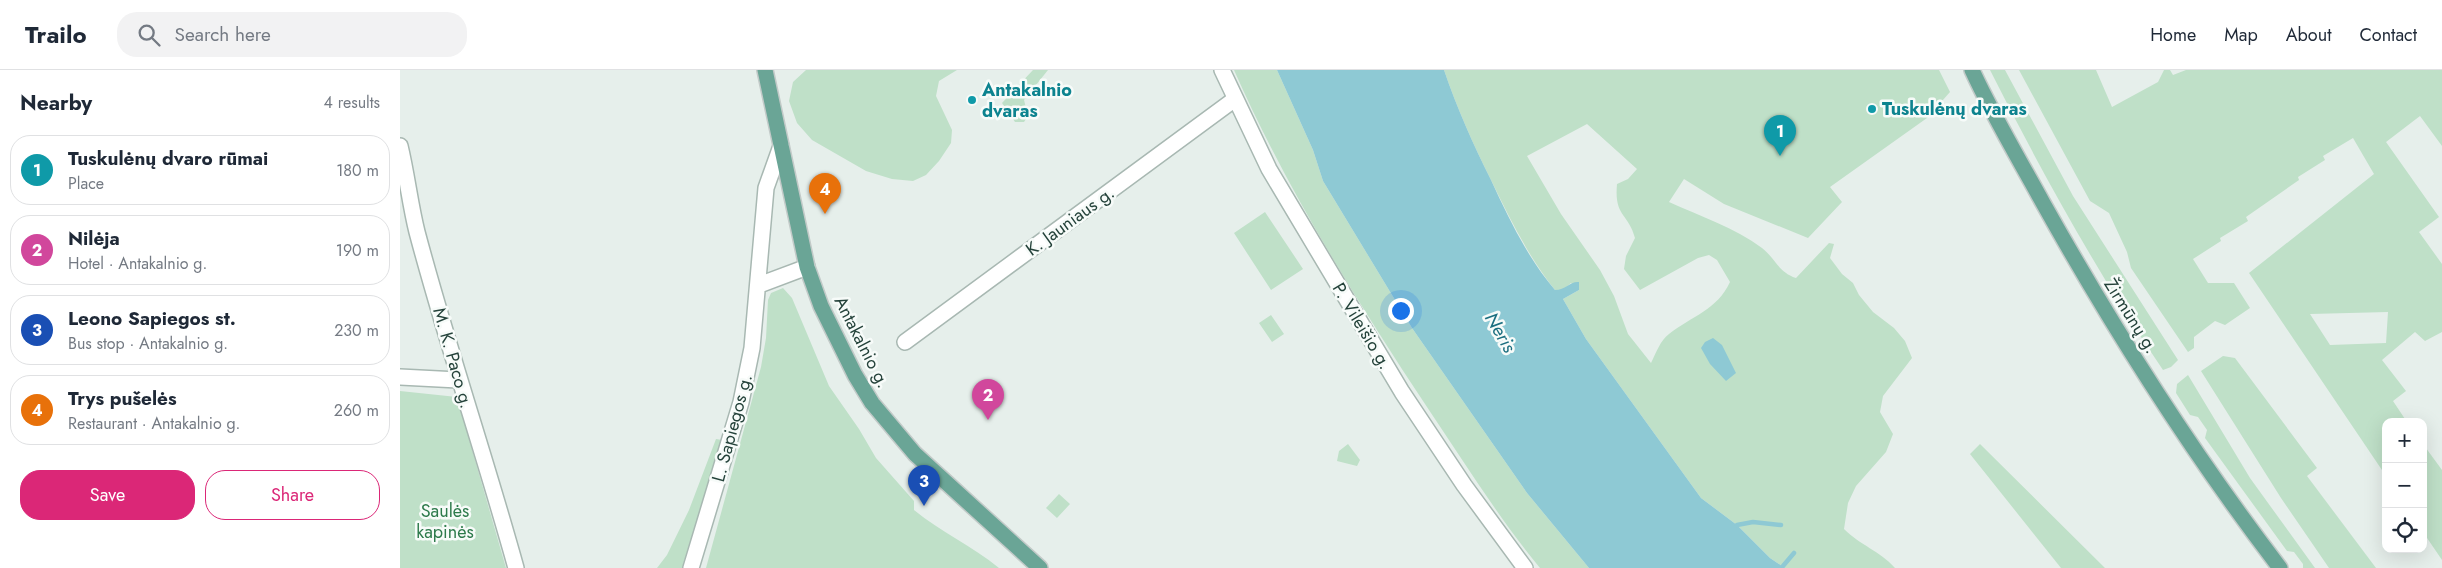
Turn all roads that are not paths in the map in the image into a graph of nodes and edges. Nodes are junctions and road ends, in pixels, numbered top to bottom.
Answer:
1 (765, 70) edge
2 (1222, 70) edge
3 (1972, 70) edge
4 (1235, 99) junction
5 (400, 146) edge
6 (781, 146) junction
7 (807, 267) junction
8 (759, 285) junction
9 (905, 342) dead end
10 (400, 377) edge
11 (458, 380) junction
12 (516, 568) edge
13 (691, 568) edge
14 (1040, 568) edge
15 (1525, 568) edge
16 (2280, 568) edge

1 - 6 main road, Antakalnio g.
2 - 4 street, P. Vileišio g.
3 - 16 main road, Žirmūnų g.
4 - 9 street, K. Jauniaus g.
4 - 15 street, P. Vileišio g.
5 - 11 street, M. K. Paco g.
6 - 7 main road, Antakalnio g.
6 - 8 street, L. Sapiegos g.
7 - 8 street
7 - 14 main road, Antakalnio g.
8 - 13 street, L. Sapiegos g.
10 - 11 street
11 - 12 street, M. K. Paco g.

